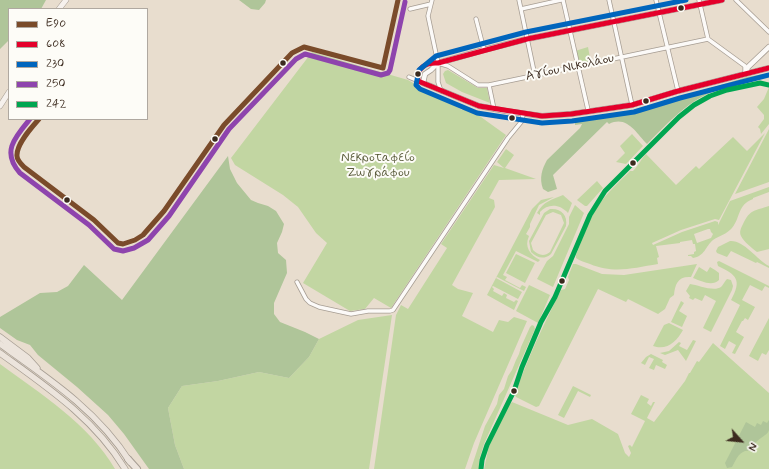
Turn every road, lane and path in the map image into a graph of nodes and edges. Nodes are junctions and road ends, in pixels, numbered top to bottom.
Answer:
1 (66, 0) edge
2 (519, 0) edge
3 (562, 0) edge
4 (609, 0) edge
5 (656, 0) edge
6 (722, 0) edge
7 (736, 0) edge
8 (432, 2) edge
9 (700, 2) edge
10 (60, 8) edge
11 (410, 9) dead end
12 (521, 9) junction
13 (659, 12) junction
14 (476, 19) dead end
15 (613, 21) junction
16 (570, 30) junction
17 (769, 32) edge
18 (528, 39) junction
19 (708, 39) junction
20 (769, 47) edge
21 (667, 48) junction
22 (484, 50) junction
23 (622, 58) junction
24 (438, 63) junction
25 (579, 66) junction
26 (769, 68) edge
27 (745, 74) junction
28 (534, 76) junction
29 (409, 77) dead end
30 (423, 83) junction
31 (489, 85) junction
32 (441, 91) junction
33 (678, 91) junction
34 (8, 94) edge
35 (632, 105) junction
36 (0, 106) edge
37 (494, 109) junction
38 (588, 110) junction
39 (523, 114) junction
40 (296, 282) dead end
41 (0, 337) edge
42 (0, 344) edge
43 (0, 353) edge
44 (0, 358) edge
45 (19, 367) junction
46 (42, 374) junction
47 (128, 459) joint
48 (125, 469) edge
49 (135, 469) edge

1 - 10 main road
2 - 12 street
3 - 12 street
3 - 16 street
4 - 15 street
5 - 13 street
6 - 9 street
7 - 17 street
8 - 11 street
8 - 24 street
9 - 13 street
9 - 19 street
12 - 18 street
13 - 15 street
13 - 21 street
14 - 22 street
15 - 16 street
15 - 23 street
16 - 18 street
16 - 25 street
18 - 22 street
18 - 28 street
19 - 21 street, Αγίου Νικολάου
19 - 27 street
20 - 27 street
21 - 23 street, Αγίου Νικολάου
21 - 33 street
22 - 24 street
23 - 25 street, Αγίου Νικολάου
23 - 35 street
24 - 30 street
24 - 31 street, Αγίου Νικολάου
24 - 32 street
25 - 28 street, Αγίου Νικολάου
25 - 38 street
26 - 27 street
27 - 33 street
28 - 31 street, Αγίου Νικολάου
29 - 30 street
30 - 32 street
31 - 37 street
32 - 37 street
33 - 35 street
34 - 36 main road
35 - 38 street
37 - 39 street
38 - 39 street
39 - 40 street
41 - 46 main road
42 - 46 main road
43 - 45 main road
44 - 45 main road
45 - 48 main road
46 - 47 main road
47 - 49 highway

